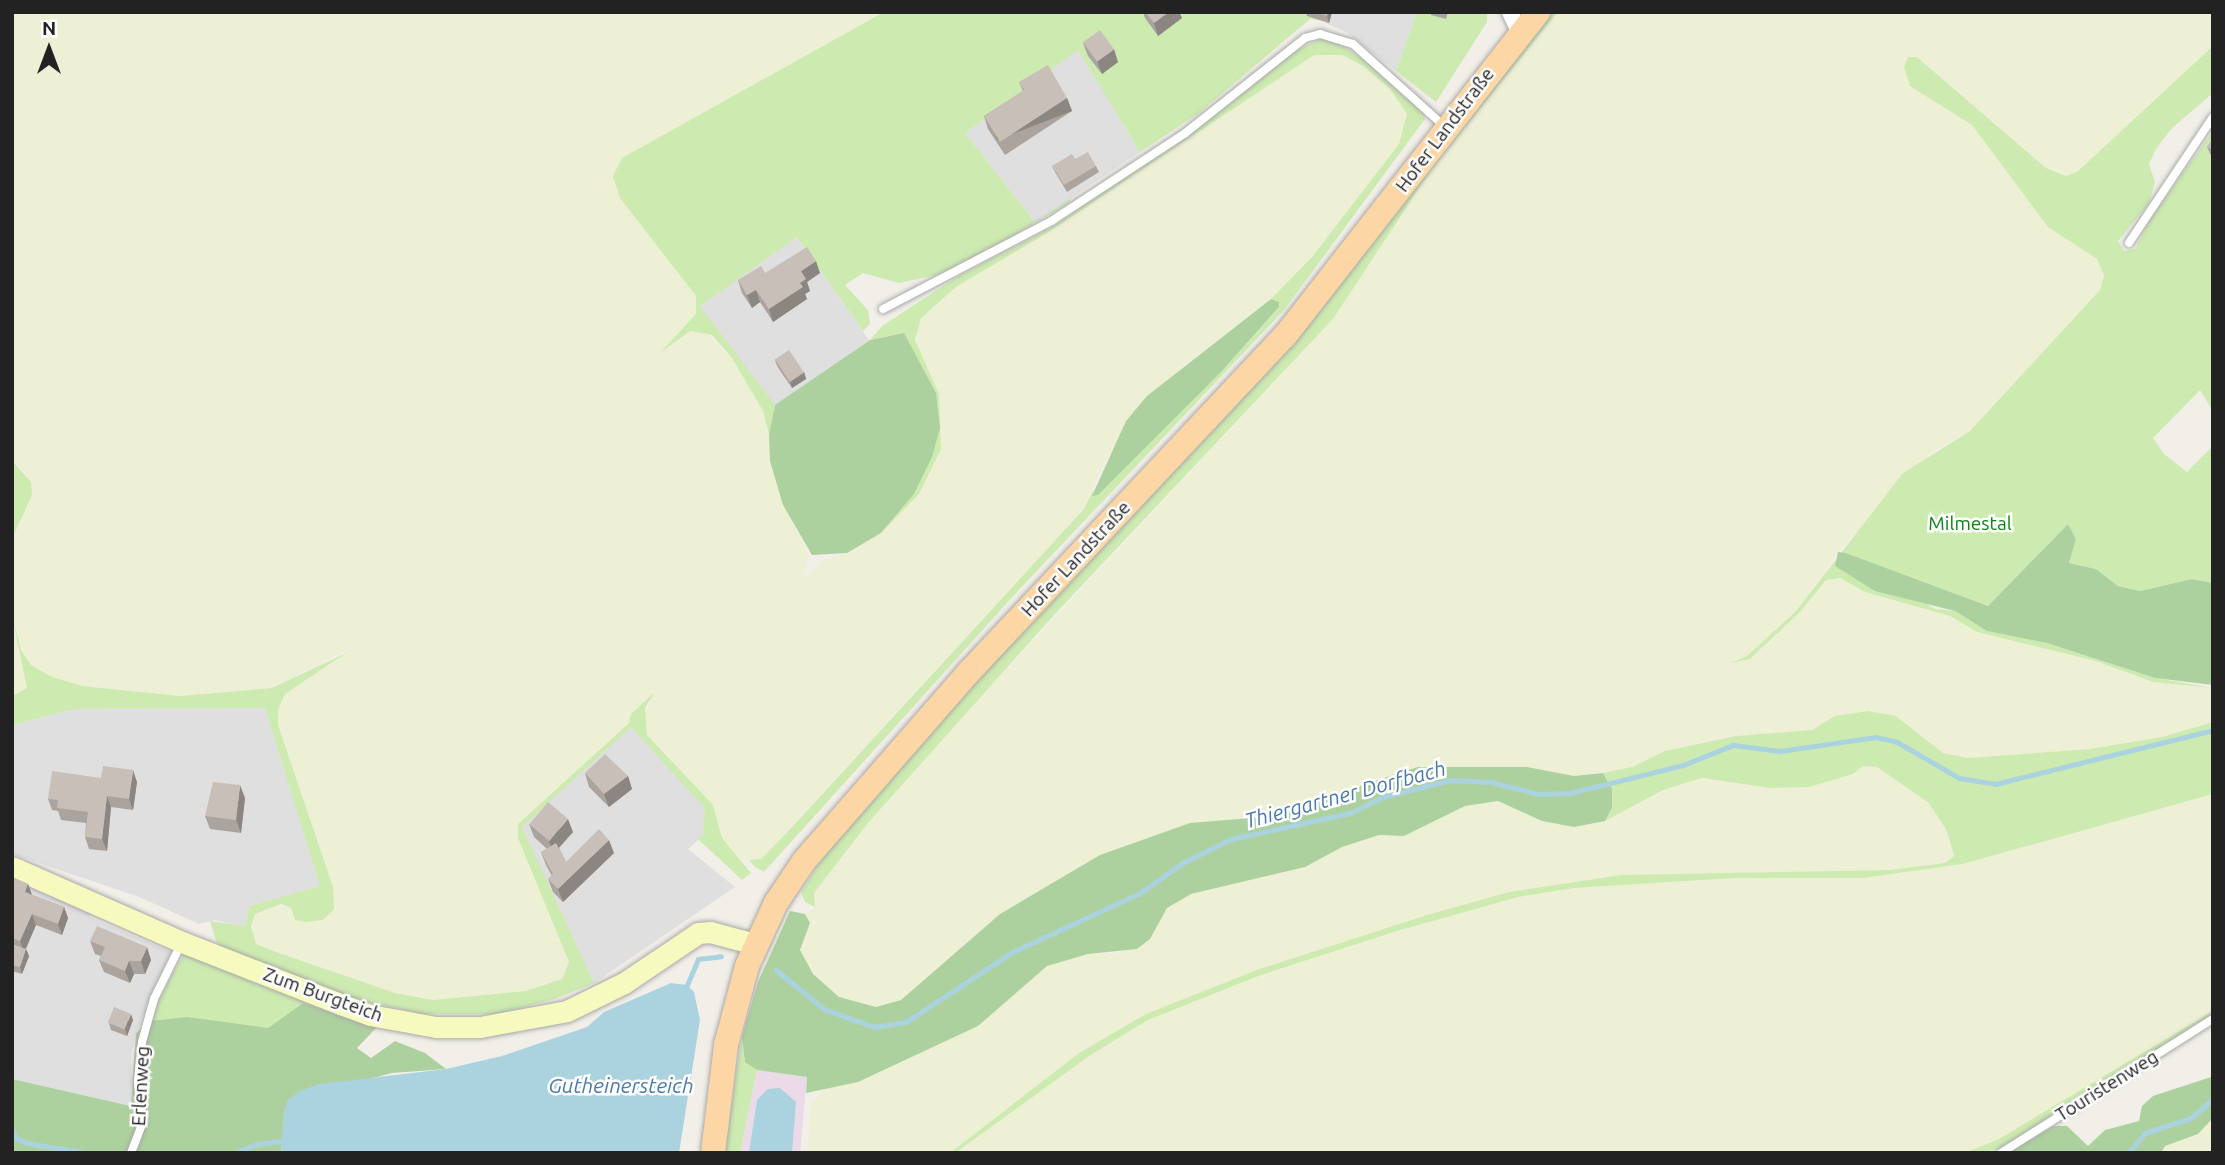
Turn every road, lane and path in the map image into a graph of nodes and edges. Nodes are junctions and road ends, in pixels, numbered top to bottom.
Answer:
1 (1538, 12) edge
2 (1515, 23) edge
3 (2213, 117) edge
4 (1445, 127) junction
5 (2129, 243) dead end
6 (883, 309) dead end
7 (12, 867) edge
8 (182, 942) junction
9 (755, 944) junction
10 (2213, 1019) edge
11 (131, 1153) edge
12 (713, 1153) edge
13 (2001, 1153) edge

1 - 2 main road, Hofer Landstraße
2 - 4 main road, Hofer Landstraße
3 - 5 lane
4 - 6 lane
4 - 9 main road, Hofer Landstraße
7 - 8 street, Zum Burgteich
8 - 9 street, Zum Burgteich
8 - 11 lane, Erlenweg
9 - 12 main road, Hofer Landstraße
10 - 13 lane, Touristenweg

